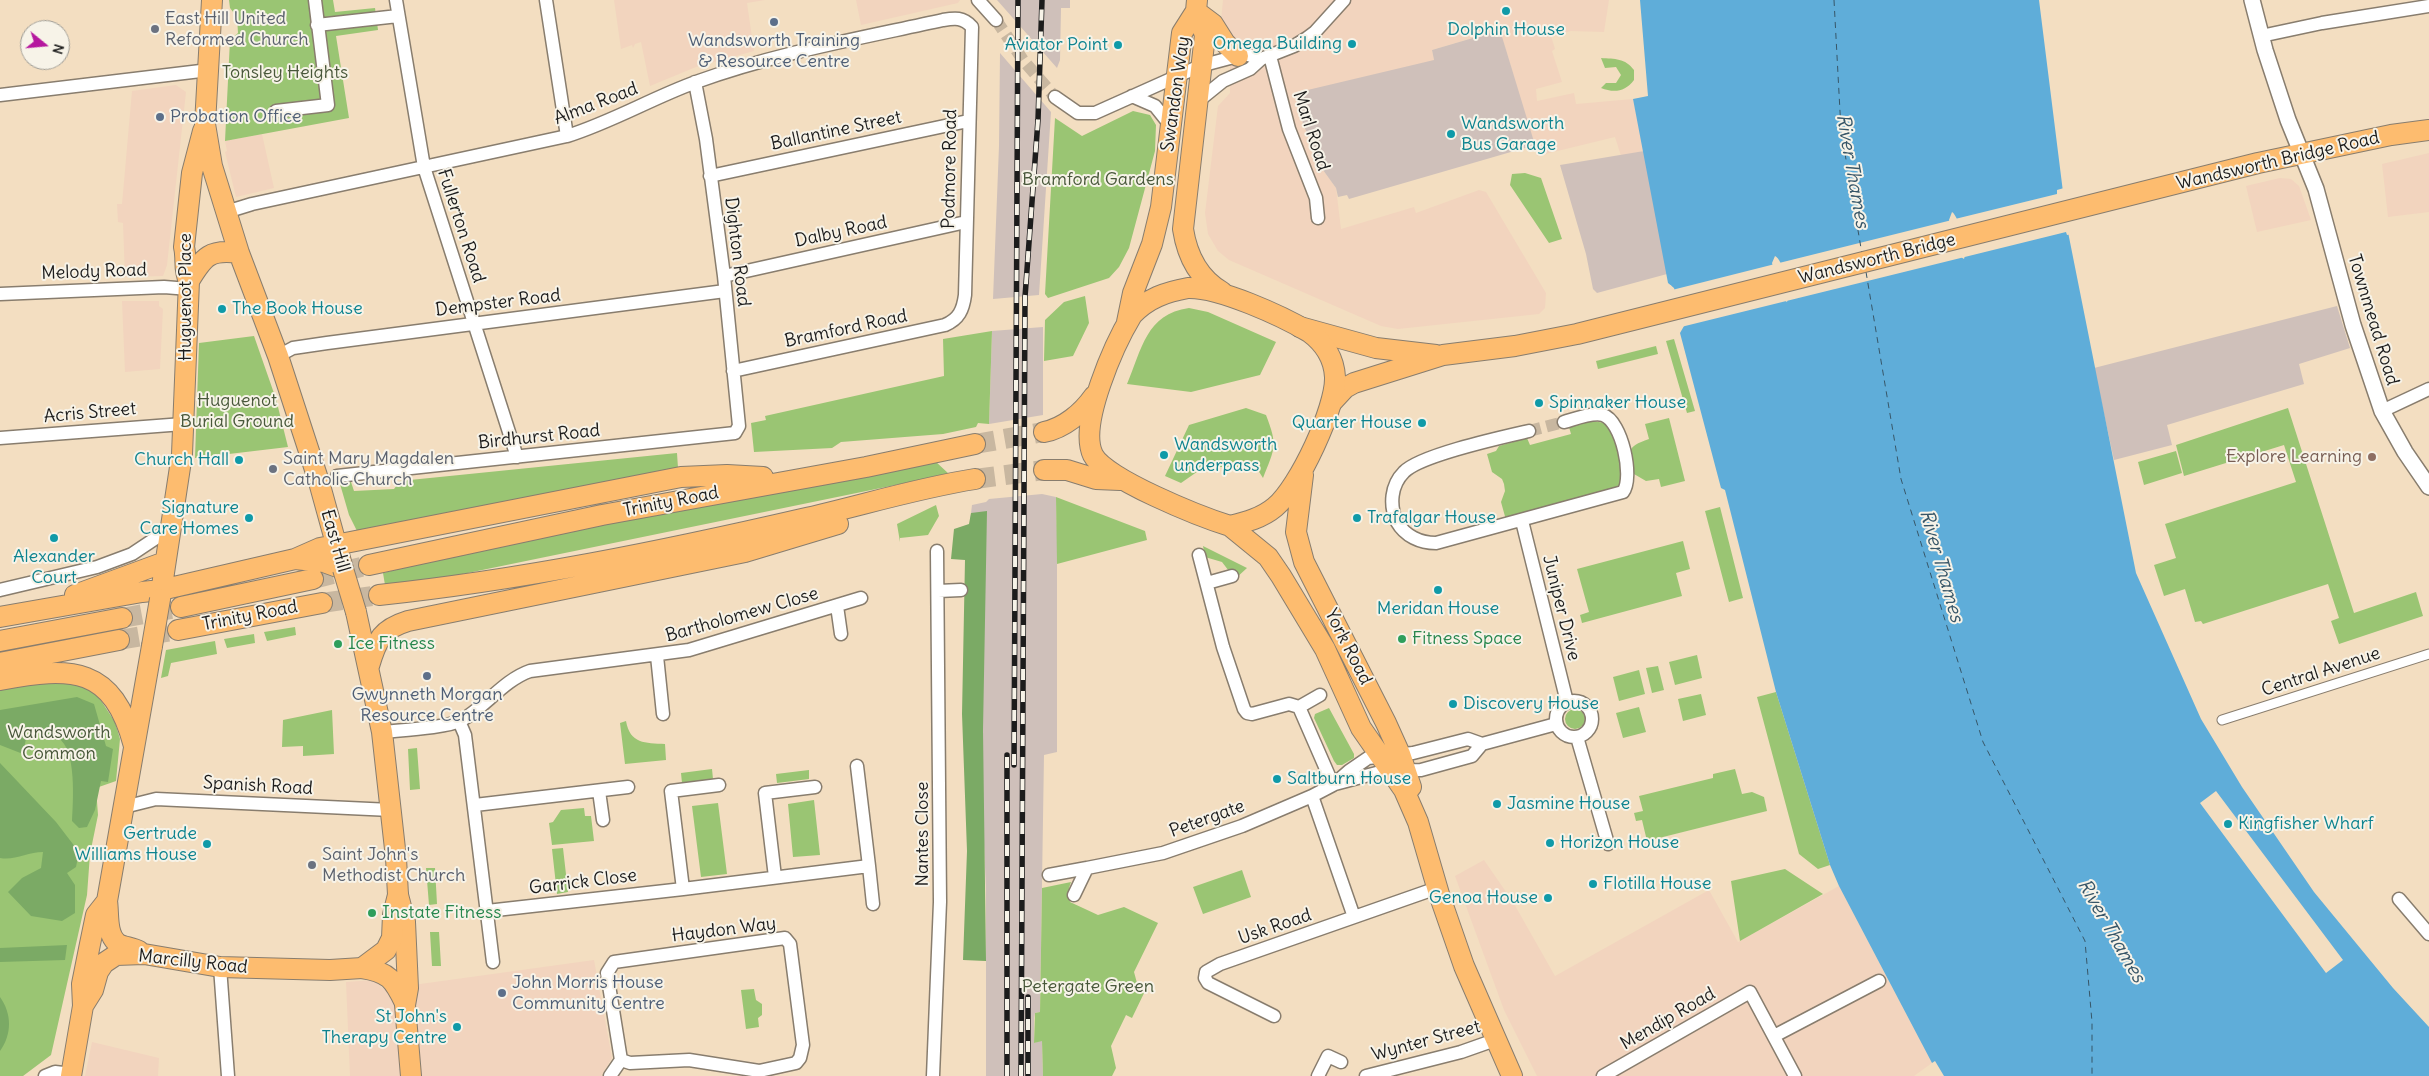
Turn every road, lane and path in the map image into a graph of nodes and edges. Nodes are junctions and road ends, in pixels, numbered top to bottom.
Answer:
1 (212, 0) edge
2 (315, 0) edge
3 (396, 0) edge
4 (546, 0) edge
5 (978, 0) edge
6 (1344, 0) edge
7 (2252, 0) edge
8 (1196, 6) edge
9 (2429, 6) edge
10 (398, 16) junction
11 (996, 20) tunnel mouth
12 (317, 25) junction
13 (972, 27) joint
14 (2261, 36) junction
15 (1238, 56) junction
16 (1266, 57) junction
17 (1200, 66) junction
18 (209, 70) junction
19 (1177, 75) junction
20 (695, 82) junction
21 (0, 95) edge
22 (1132, 96) junction
23 (1058, 99) tunnel mouth
24 (1197, 103) junction
25 (276, 111) dead end
26 (968, 120) junction
27 (205, 124) junction
28 (1170, 126) junction
29 (2429, 130) edge
30 (567, 136) junction
31 (2302, 155) junction
32 (424, 167) junction
33 (710, 176) junction
34 (2128, 197) joint
35 (226, 212) junction
36 (1318, 218) dead end
37 (966, 222) junction
38 (240, 253) junction
39 (724, 276) junction
40 (189, 285) junction
41 (725, 291) junction
42 (0, 294) edge
43 (1224, 294) junction
44 (962, 311) joint
45 (475, 324) junction
46 (1126, 324) junction
47 (1300, 327) junction
48 (1443, 355) junction
49 (278, 356) junction
50 (733, 371) junction
51 (1101, 384) junction
52 (2429, 389) edge
53 (1332, 402) junction
54 (2382, 411) junction
55 (1564, 422) tunnel mouth
56 (183, 424) junction
57 (738, 426) joint
58 (1529, 431) tunnel mouth
59 (1044, 432) tunnel mouth
60 (0, 438) edge
61 (975, 444) tunnel mouth
62 (517, 458) junction
63 (1044, 470) tunnel mouth
64 (1303, 470) junction
65 (337, 476) dead end
66 (800, 478) junction
67 (975, 479) tunnel mouth
68 (1122, 480) junction
69 (933, 487) junction
70 (2429, 487) edge
71 (1522, 521) junction
72 (1230, 526) junction
73 (171, 528) junction
74 (937, 551) dead end
75 (1199, 555) dead end
76 (338, 560) junction
77 (165, 562) junction
78 (369, 565) tunnel mouth
79 (1232, 576) dead end
80 (313, 579) tunnel mouth
81 (1207, 583) junction
82 (0, 590) edge
83 (961, 590) dead end
84 (938, 591) junction
85 (160, 594) junction
86 (379, 595) tunnel mouth
87 (861, 598) dead end
88 (322, 603) tunnel mouth
89 (837, 606) junction
90 (181, 607) tunnel mouth
91 (28, 611) junction
92 (0, 617) edge
93 (122, 618) tunnel mouth
94 (178, 630) tunnel mouth
95 (841, 634) dead end
96 (119, 640) tunnel mouth
97 (0, 641) edge
98 (2429, 654) edge
99 (656, 656) junction
100 (0, 663) edge
101 (370, 666) junction
102 (0, 680) edge
103 (1320, 695) dead end
104 (1567, 702) junction
105 (1299, 707) junction
106 (663, 714) dead end
107 (2222, 720) dead end
108 (460, 721) junction
109 (1556, 724) junction
110 (382, 732) junction
111 (1577, 737) junction
112 (1482, 744) junction
113 (134, 748) junction
114 (1395, 762) junction
115 (857, 766) dead end
116 (719, 785) dead end
117 (1333, 785) junction
118 (628, 787) dead end
119 (816, 787) dead end
120 (599, 790) junction
121 (1312, 796) junction
122 (475, 805) junction
123 (124, 808) junction
124 (391, 810) junction
125 (603, 820) dead end
126 (1608, 844) dead end
127 (869, 866) junction
128 (1087, 868) junction
129 (1049, 875) dead end
130 (776, 877) junction
131 (1437, 888) junction
132 (683, 889) junction
133 (398, 895) junction
134 (1074, 895) dead end
135 (2399, 899) dead end
136 (106, 901) junction
137 (873, 904) dead end
138 (487, 911) junction
139 (2429, 912) edge
140 (1354, 918) junction
141 (2418, 920) junction
142 (2429, 934) edge
143 (144, 954) junction
144 (493, 962) dead end
145 (220, 967) junction
146 (362, 968) junction
147 (1878, 981) dead end
148 (405, 1005) junction
149 (84, 1006) junction
150 (1274, 1016) dead end
151 (1774, 1036) junction
152 (1495, 1040) junction
153 (621, 1060) junction
154 (1341, 1062) dead end
155 (71, 1075) edge
156 (45, 1076) edge
157 (228, 1076) edge
158 (412, 1076) edge
159 (610, 1076) edge
160 (933, 1076) edge
161 (1318, 1076) edge
162 (1366, 1076) edge
163 (1512, 1076) edge
164 (1603, 1076) edge
165 (1795, 1076) edge

1 - 18 main road, East Hill
2 - 12 street
3 - 10 street, Fullerton Road
4 - 30 street
5 - 11 street
6 - 16 street
7 - 14 street, Townmead Road
8 - 15 main road
8 - 17 main road, Swandon Way
8 - 19 main road, Swandon Way
9 - 14 street
10 - 12 street
10 - 32 street, Fullerton Road
12 - 25 street
13 - 20 street, Alma Road
13 - 26 street, Podmore Road
14 - 31 street, Townmead Road
15 - 16 street
15 - 17 street
16 - 24 street
16 - 36 street, Marl Road
17 - 19 street
17 - 24 main road, Swandon Way
18 - 21 street
18 - 27 main road, East Hill
19 - 22 street
19 - 28 main road, Swandon Way
20 - 30 street, Alma Road
20 - 33 street, Dighton Road
22 - 23 street
22 - 28 street
24 - 43 main road, Swandon Way
26 - 33 street, Ballantine Street
26 - 37 street, Podmore Road
27 - 35 main road, East Hill
27 - 40 main road, Huguenot Place
28 - 46 main road, Swandon Way
29 - 31 main road, Wandsworth Bridge Road
30 - 32 street, Alma Road
31 - 34 main road, Wandsworth Bridge Road
31 - 54 street, Townmead Road
32 - 35 street, Alma Road
32 - 45 street, Fullerton Road
33 - 39 street, Dighton Road
34 - 48 main road, Wandsworth Bridge
35 - 38 main road, East Hill
37 - 39 street, Dalby Road
37 - 44 street, Podmore Road
38 - 40 main road
38 - 49 main road, East Hill
39 - 41 street, Dighton Road
40 - 42 street, Melody Road
40 - 56 main road, Huguenot Place
41 - 45 street, Dempster Road
41 - 50 street, Dighton Road
43 - 46 main road
43 - 47 main road
44 - 50 street, Bramford Road
45 - 49 street, Dempster Road
45 - 62 street, Fullerton Road
46 - 51 main road
47 - 48 main road
47 - 53 main road
48 - 53 main road
49 - 76 main road, East Hill
50 - 57 street, Dighton Road
51 - 59 main road
51 - 68 main road
52 - 54 street
53 - 64 main road
54 - 70 street, Townmead Road
55 - 71 street
56 - 60 street, Acris Street
56 - 73 main road, Huguenot Place
57 - 62 street, Birdhurst Road
58 - 71 street
61 - 66 main road, Trinity Road
62 - 65 street, Birdhurst Road
63 - 68 main road
64 - 72 main road
64 - 114 main road, York Road
66 - 76 main road
66 - 78 main road, Trinity Road
67 - 69 main road
68 - 72 main road, York Road
69 - 86 main road
69 - 101 main road
71 - 104 street, Juniper Drive
72 - 114 main road, York Road
73 - 77 main road, Huguenot Place
73 - 82 street
74 - 84 street, Nantes Close
75 - 81 street
76 - 85 main road
76 - 101 main road, East Hill, bridge
77 - 85 main road, Huguenot Place
77 - 91 main road
79 - 81 street
80 - 90 main road, Trinity Road
81 - 105 street
83 - 84 street
84 - 160 street, Nantes Close
85 - 91 main road
85 - 113 main road, Huguenot Place, bridge
87 - 89 street, Bartholomew Close
88 - 94 main road, Trinity Road
89 - 95 street, Bartholomew Close
89 - 99 street, Bartholomew Close
91 - 92 main road
93 - 97 main road
96 - 100 main road
98 - 107 street, Central Avenue
99 - 106 street, Bartholomew Close
99 - 108 street, Bartholomew Close
101 - 110 main road, East Hill
102 - 113 main road
103 - 105 street
104 - 109 street
104 - 111 street
105 - 117 street
108 - 110 street, Bartholomew Close
108 - 122 street
109 - 111 street
109 - 112 street
110 - 124 main road, East Hill
111 - 126 street
112 - 114 street
112 - 114 street
113 - 123 main road, Huguenot Place
114 - 117 street, Petergate
114 - 117 street, Petergate
114 - 131 main road, York Road
115 - 127 street
116 - 132 street
117 - 121 street, Petergate
118 - 120 street
119 - 130 street
120 - 122 street
120 - 125 street
121 - 128 street, Petergate
121 - 140 street
122 - 138 street
123 - 124 street, Spanish Road
123 - 136 main road, Huguenot Place
124 - 133 main road, East Hill
127 - 130 street, Garrick Close
127 - 137 street
128 - 129 street, Petergate
128 - 134 street
130 - 132 street, Garrick Close
131 - 140 street, Usk Road
131 - 152 main road, York Road
132 - 138 street, Garrick Close
133 - 146 main road
133 - 148 main road, East Hill
135 - 141 street
136 - 143 main road
136 - 149 main road
138 - 144 street
139 - 141 street
140 - 150 street, Usk Road
141 - 142 street
143 - 145 main road, Marcilly Road
143 - 149 main road, Marcilly Road
145 - 146 main road, Marcilly Road
145 - 157 street
146 - 148 main road, Marcilly Road
147 - 151 street
148 - 158 main road
149 - 155 main road
151 - 164 street, Mendip Road
151 - 165 street
152 - 162 street, Wynter Street
152 - 163 main road, York Road
153 - 153 street, Haydon Way
153 - 159 street
154 - 161 street
155 - 156 street

